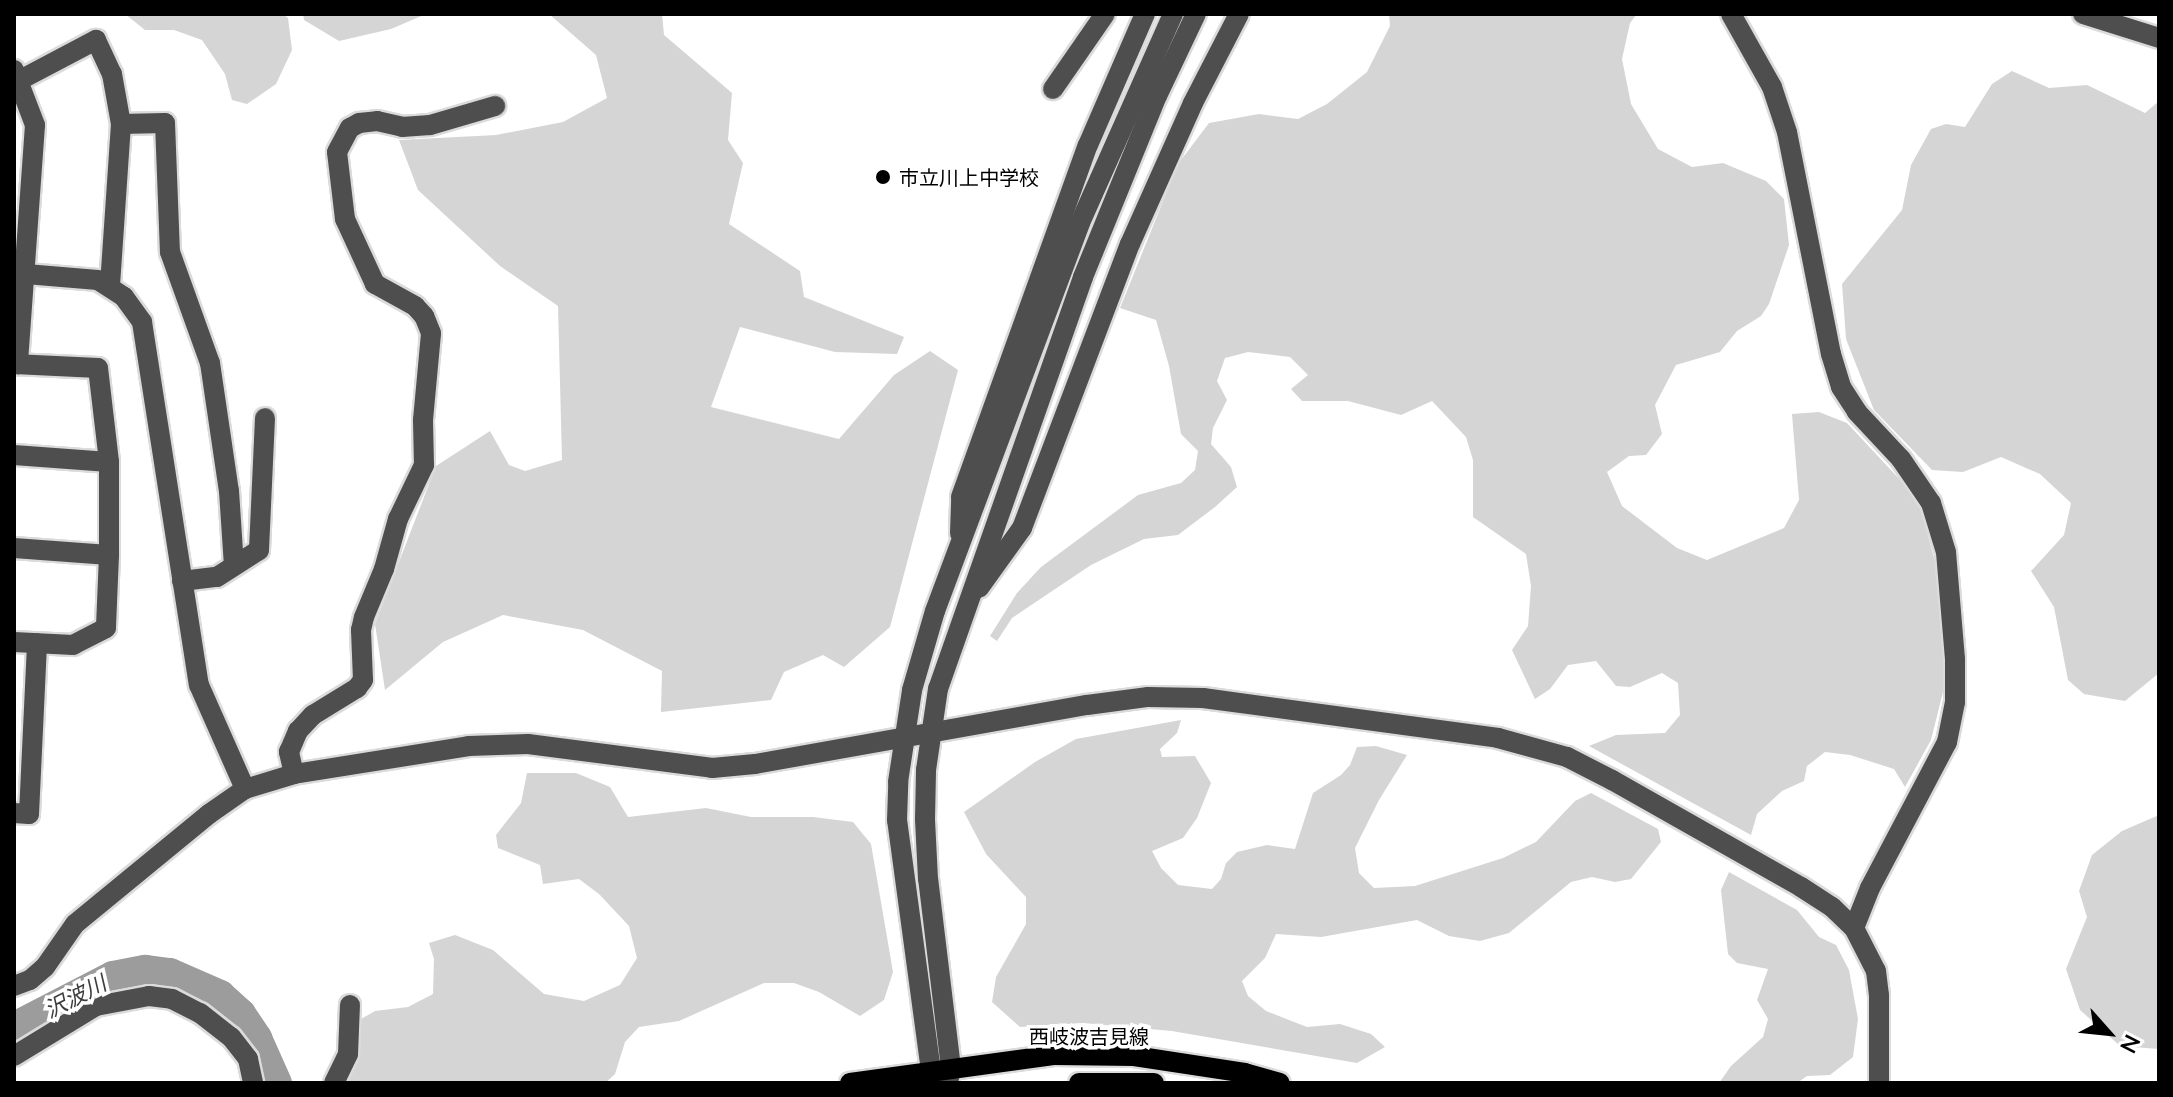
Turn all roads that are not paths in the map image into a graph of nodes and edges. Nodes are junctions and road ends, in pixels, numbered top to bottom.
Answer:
1 (1105, 14) edge
2 (1145, 14) edge
3 (1173, 14) edge
4 (1196, 14) edge
5 (1239, 14) edge
6 (1731, 14) edge
7 (2083, 14) edge
8 (2119, 20) edge
9 (2159, 38) edge
10 (17, 75) edge
11 (1053, 89) dead end
12 (495, 106) dead end
13 (121, 124) junction
14 (23, 179) edge
15 (19, 273) edge
16 (110, 287) junction
17 (16, 364) edge
18 (265, 418) dead end
19 (14, 455) edge
20 (109, 462) junction
21 (14, 548) edge
22 (959, 549) junction
23 (109, 555) junction
24 (234, 566) junction
25 (182, 581) junction
26 (967, 604) junction
27 (14, 642) edge
28 (37, 643) junction
29 (23, 729) edge
30 (931, 732) junction
31 (904, 737) junction
32 (294, 774) junction
33 (245, 789) junction
34 (14, 813) edge
35 (1854, 928) junction
36 (14, 986) edge
37 (350, 1005) dead end
38 (14, 1056) edge
39 (942, 1076) edge
40 (253, 1083) edge
41 (334, 1083) edge
42 (850, 1083) edge
43 (1079, 1083) edge
44 (1154, 1083) edge
45 (1280, 1083) edge
46 (1879, 1083) edge

1 - 11 street
2 - 22 street
3 - 22 street
4 - 26 street
5 - 26 street
6 - 35 street
7 - 8 street
8 - 9 street
10 - 13 street
10 - 14 street
12 - 32 street
13 - 16 street
13 - 24 street
14 - 15 street
15 - 16 street
15 - 17 street
16 - 25 street
17 - 20 street
18 - 24 street
19 - 20 street
20 - 23 street
21 - 23 street
22 - 31 street
23 - 28 street
24 - 25 street
25 - 33 street
26 - 30 street
27 - 28 street
28 - 29 street
29 - 34 street
30 - 31 street
30 - 35 street
30 - 39 street
31 - 32 street
31 - 39 street
32 - 33 street
33 - 36 street
35 - 46 street
37 - 41 street
38 - 40 street
39 - 42 main road, 西岐波吉見線
39 - 45 main road, 西岐波吉見線
43 - 44 main road

